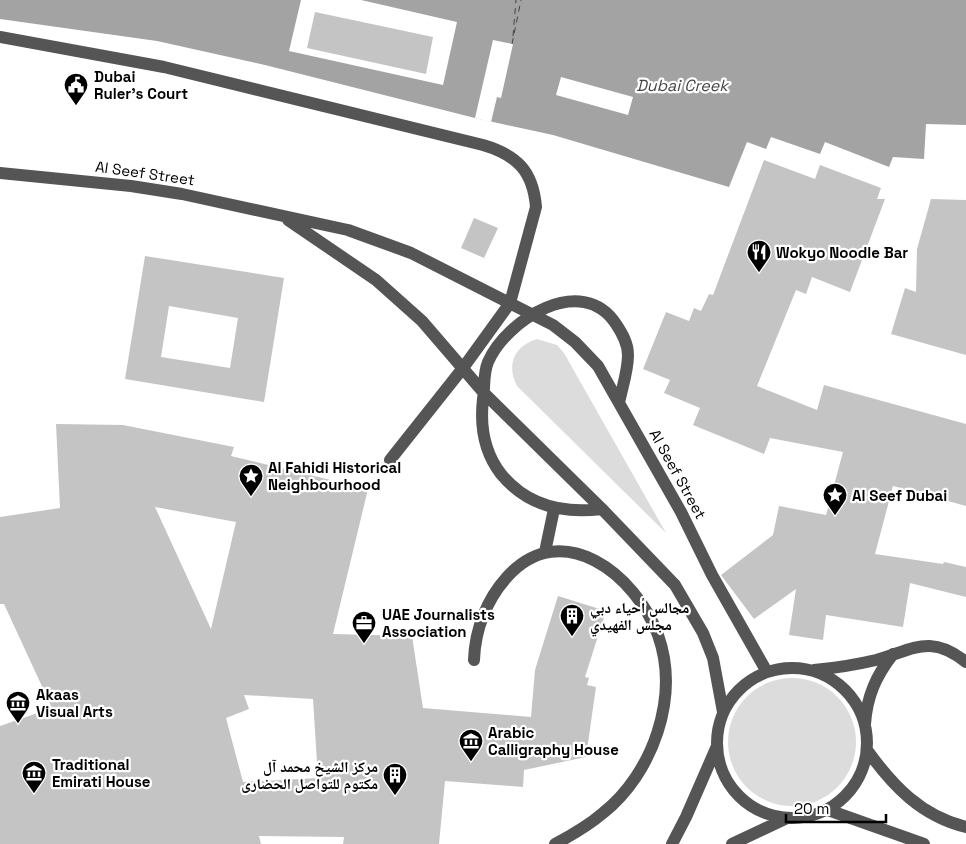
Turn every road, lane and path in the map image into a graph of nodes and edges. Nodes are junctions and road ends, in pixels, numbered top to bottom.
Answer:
1 (0, 37) edge
2 (0, 173) edge
3 (283, 216) junction
4 (510, 303) junction
5 (533, 316) junction
6 (463, 368) junction
7 (484, 394) junction
8 (619, 403) junction
9 (390, 460) dead end
10 (554, 509) junction
11 (602, 509) junction
12 (546, 552) junction
13 (893, 654) junction
14 (474, 660) dead end
15 (966, 662) edge
16 (811, 670) junction
17 (767, 672) junction
18 (723, 712) junction
19 (865, 726) junction
20 (717, 746) junction
21 (866, 750) junction
22 (828, 810) junction
23 (787, 818) junction
24 (966, 827) edge
25 (555, 844) edge
26 (672, 844) edge
27 (732, 844) edge
28 (924, 844) edge

1 - 4 street
2 - 3 street, Al Seef Street
3 - 4 street, Al Seef Street
3 - 6 street, Al Seef Street
4 - 5 street, Al Seef Street
4 - 6 street
5 - 7 street
5 - 8 street, Al Seef Street
5 - 8 street
6 - 7 street, Al Seef Street
6 - 9 street
7 - 10 street
7 - 11 street, Al Seef Street
8 - 17 street, Al Seef Street
10 - 11 street
10 - 12 street
11 - 18 street, Al Seef Street
12 - 14 street
12 - 25 street
13 - 15 street
13 - 16 street
13 - 19 street
16 - 17 street
16 - 19 street
17 - 18 street
18 - 20 street
19 - 21 street
20 - 23 street
20 - 26 street
21 - 22 street
21 - 24 street
22 - 23 street
22 - 28 street
23 - 27 street

